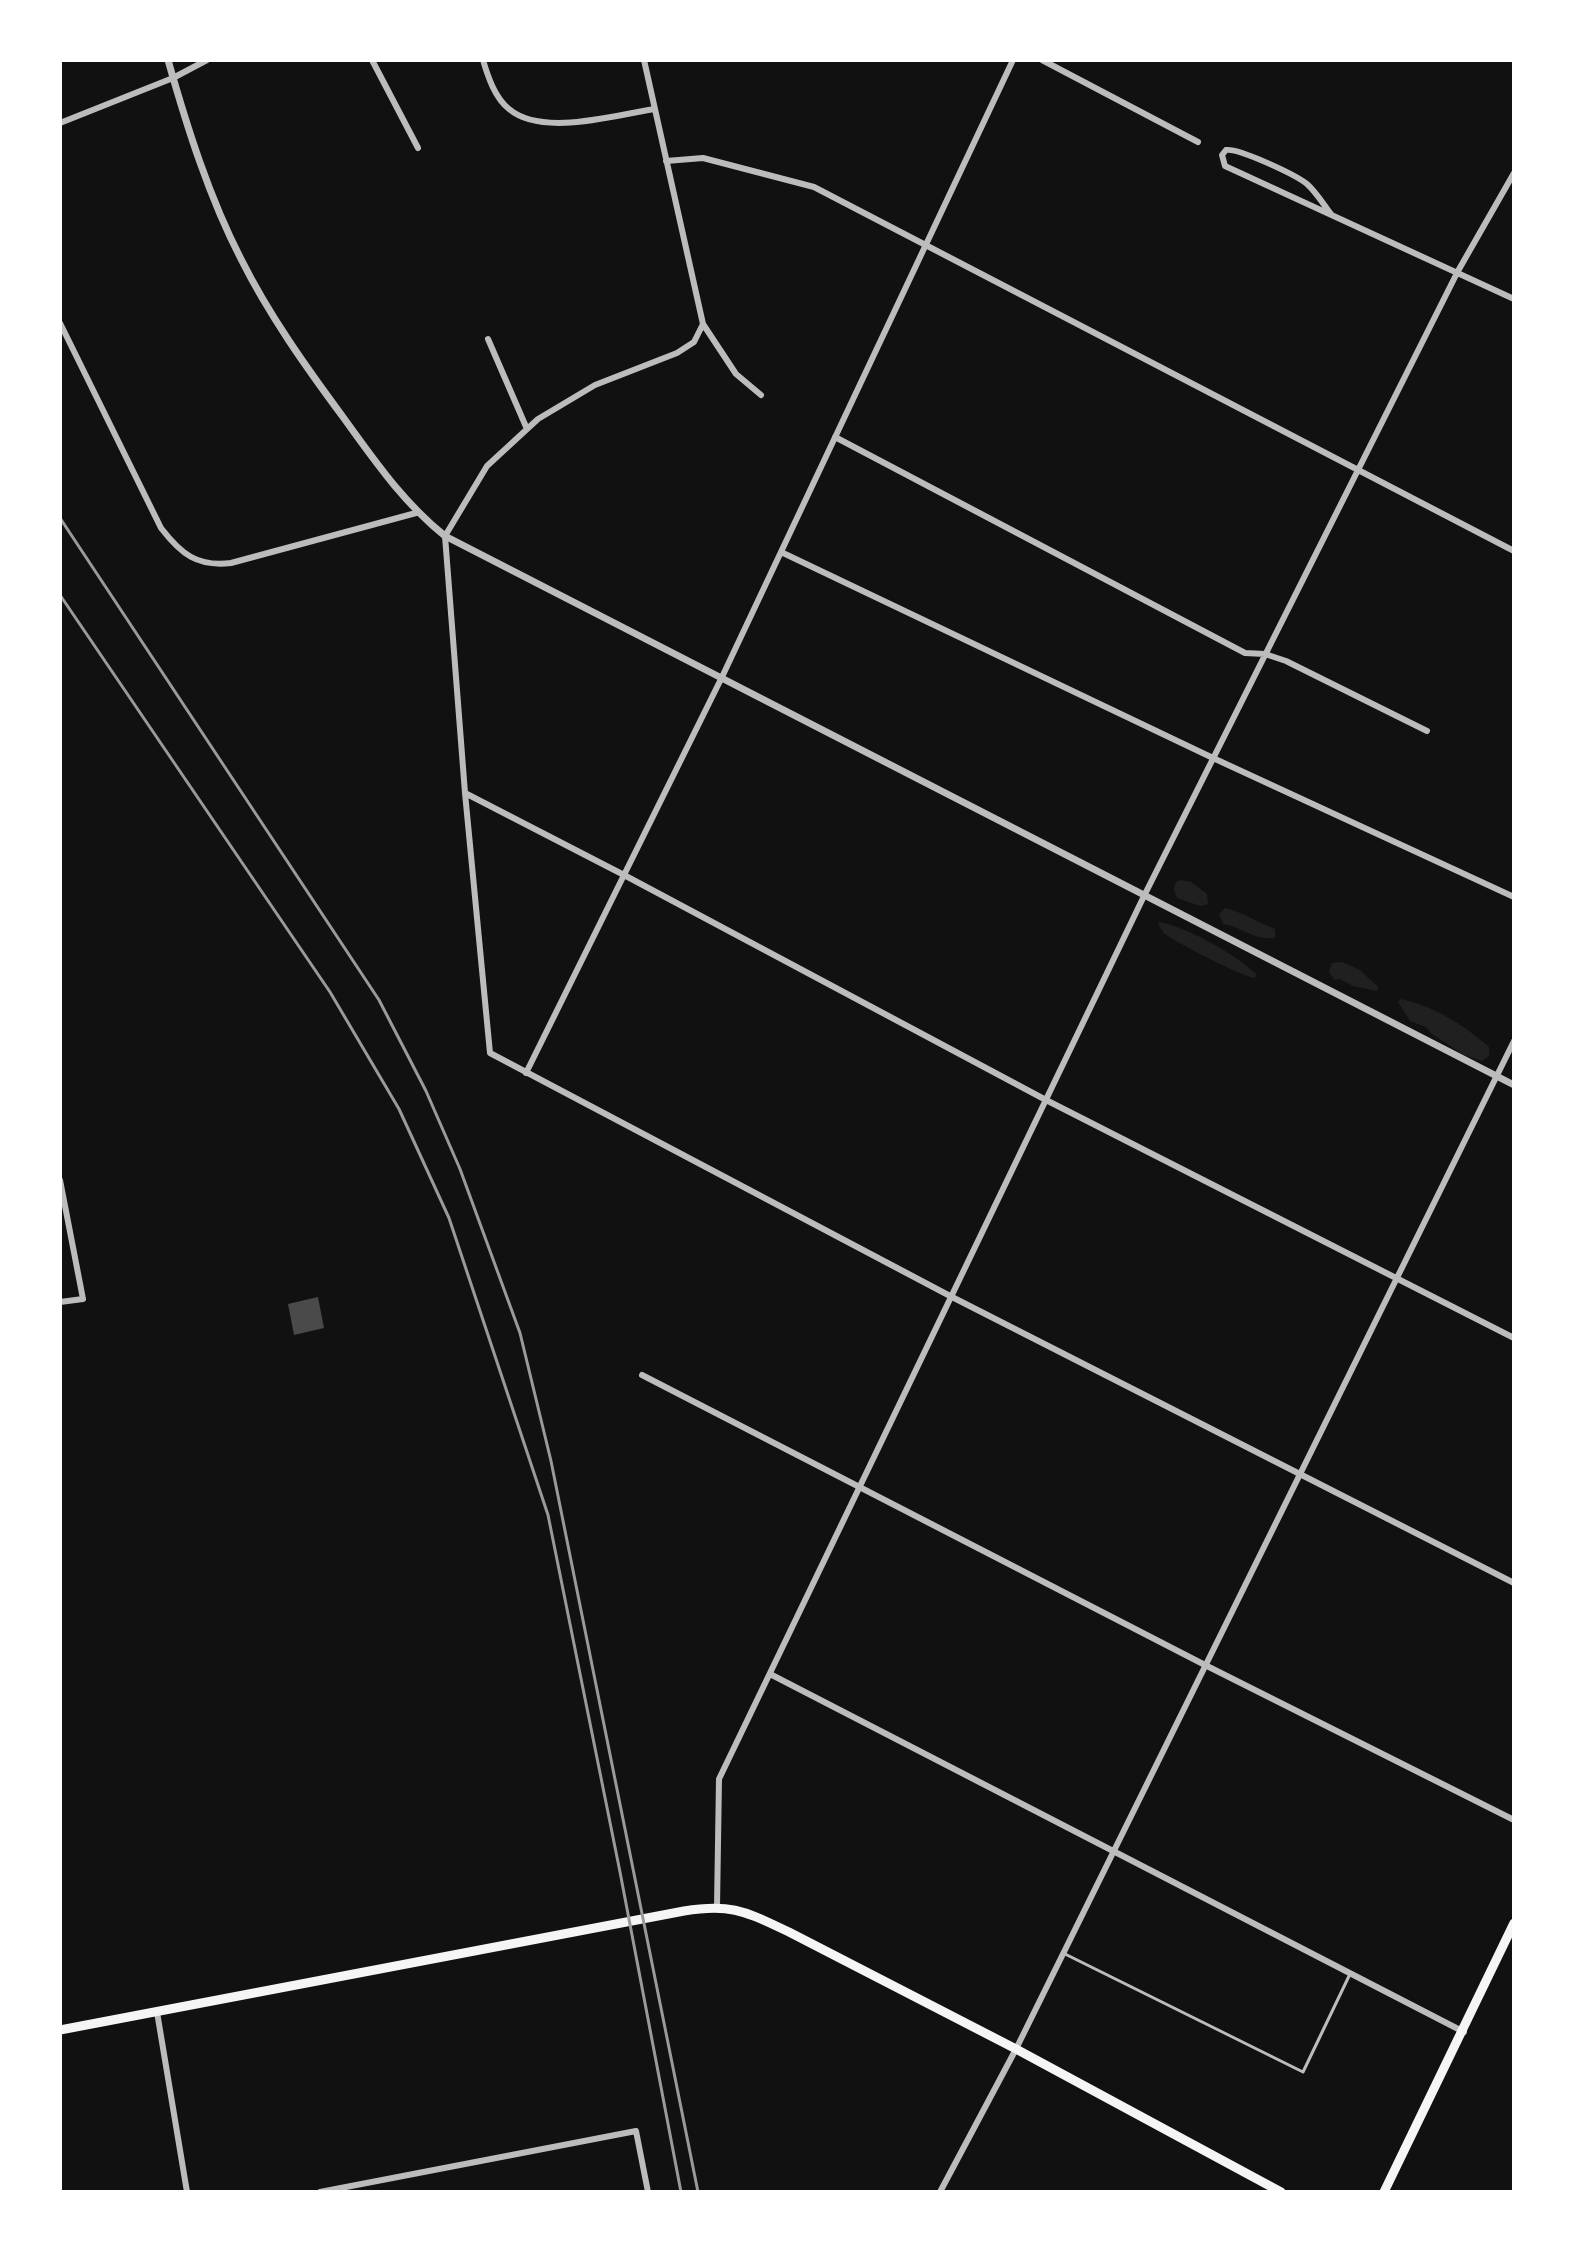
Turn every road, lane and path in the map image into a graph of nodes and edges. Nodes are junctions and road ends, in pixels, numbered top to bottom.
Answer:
1 (168, 60) edge
2 (207, 60) edge
3 (372, 60) edge
4 (483, 60) edge
5 (644, 60) edge
6 (1013, 60) edge
7 (1042, 60) edge
8 (173, 78) junction
9 (654, 109) junction
10 (60, 123) edge
11 (1198, 142) dead end
12 (418, 148) dead end
13 (666, 161) junction
14 (1514, 173) edge
15 (1331, 214) junction
16 (926, 244) junction
17 (1458, 271) junction
18 (1514, 299) edge
19 (60, 323) edge
20 (703, 324) junction
21 (488, 339) dead end
22 (761, 395) dead end
23 (527, 429) junction
24 (835, 437) junction
25 (1357, 471) junction
26 (416, 513) junction
27 (445, 536) junction
28 (1514, 551) edge
29 (781, 552) junction
30 (1265, 654) junction
31 (722, 677) junction
32 (1427, 731) dead end
33 (1213, 758) junction
34 (465, 793) junction
35 (624, 875) junction
36 (1144, 896) junction
37 (1514, 897) edge
38 (1514, 1041) edge
39 (526, 1073) junction
40 (1495, 1075) junction
41 (1514, 1085) edge
42 (1046, 1100) junction
43 (60, 1180) edge
44 (1396, 1276) junction
45 (952, 1297) junction
46 (60, 1302) edge
47 (1514, 1338) edge
48 (642, 1375) dead end
49 (1299, 1474) junction
50 (860, 1487) junction
51 (1514, 1583) edge
52 (1205, 1665) junction
53 (770, 1674) junction
54 (1514, 1820) edge
55 (1113, 1851) junction
56 (717, 1907) junction
57 (1514, 1923) edge
58 (1063, 1953) junction
59 (1351, 1974) junction
60 (157, 2012) junction
61 (60, 2030) edge
62 (1464, 2032) junction
63 (1016, 2049) junction
64 (187, 2192) edge
65 (320, 2192) edge
66 (648, 2192) edge
67 (940, 2192) edge
68 (1281, 2192) edge
69 (1384, 2192) edge

1 - 8 street
2 - 8 street
3 - 12 street
4 - 9 street
5 - 9 street
6 - 16 street
7 - 11 street
8 - 10 street
8 - 26 street
9 - 13 street
13 - 16 street
13 - 20 street
14 - 17 street
15 - 15 street
15 - 17 street
16 - 24 street
16 - 25 street
17 - 18 street
17 - 25 street
19 - 26 street
20 - 22 street
20 - 23 street
21 - 23 street
23 - 27 street
24 - 29 street
24 - 30 street
25 - 28 street
25 - 30 street
26 - 27 street
27 - 31 street
27 - 34 street
29 - 31 street
29 - 33 street
30 - 32 street
30 - 33 street
31 - 35 street
31 - 36 street
33 - 36 street
33 - 37 street
34 - 35 street
34 - 39 street
35 - 39 street
35 - 42 street
36 - 40 street
36 - 42 street
38 - 40 street
39 - 45 street
40 - 41 street
40 - 44 street
42 - 44 street
42 - 45 street
43 - 46 street
44 - 47 street
44 - 49 street
45 - 49 street
45 - 50 street
48 - 50 street
49 - 51 street
49 - 52 street
50 - 52 street
50 - 53 street
52 - 54 street
52 - 55 street
53 - 55 street
53 - 56 street
55 - 58 street
55 - 59 street
56 - 60 main road
56 - 63 main road
57 - 62 main road
58 - 59 lane
58 - 63 street
59 - 62 street
60 - 61 main road
60 - 64 street
62 - 69 main road
63 - 67 street
63 - 68 main road
65 - 66 street

